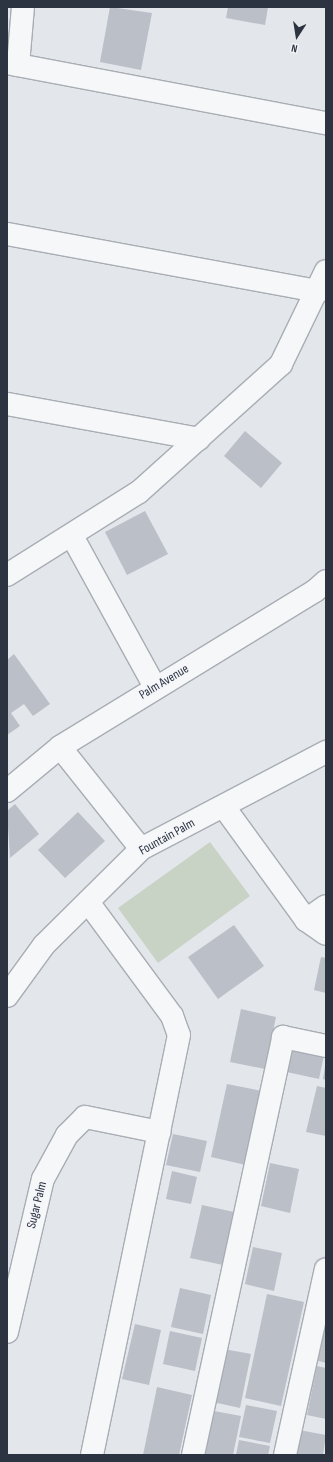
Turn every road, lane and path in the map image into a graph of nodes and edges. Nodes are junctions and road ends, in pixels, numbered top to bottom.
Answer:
1 (23, 7) edge
2 (13, 64) edge
3 (326, 123) edge
4 (7, 234) edge
5 (326, 270) edge
6 (319, 291) junction
7 (7, 404) edge
8 (199, 439) junction
9 (72, 536) junction
10 (7, 575) edge
11 (326, 581) edge
12 (154, 687) junction
13 (60, 747) junction
14 (326, 752) edge
15 (7, 791) edge
16 (224, 807) junction
17 (141, 849) junction
18 (88, 902) junction
19 (326, 906) edge
20 (306, 920) junction
21 (326, 934) edge
22 (7, 996) edge
23 (326, 1046) edge
24 (159, 1132) junction
25 (326, 1268) edge
26 (7, 1332) edge
27 (92, 1455) edge
28 (193, 1455) edge
29 (285, 1455) edge

1 - 2 street
2 - 3 street
4 - 6 street
5 - 6 street
6 - 8 street
7 - 8 street
8 - 9 street
9 - 10 street
9 - 12 street
11 - 12 street, Palm Avenue
12 - 13 street, Palm Avenue
13 - 15 street, Palm Avenue
13 - 17 street
14 - 16 street, Fountain Palm
16 - 17 street, Fountain Palm
16 - 20 street
17 - 18 street, Fountain Palm
18 - 22 street, Fountain Palm
18 - 24 street
19 - 20 street
20 - 21 street
23 - 28 street
24 - 26 street, Sugar Palm
24 - 27 street
25 - 29 street

